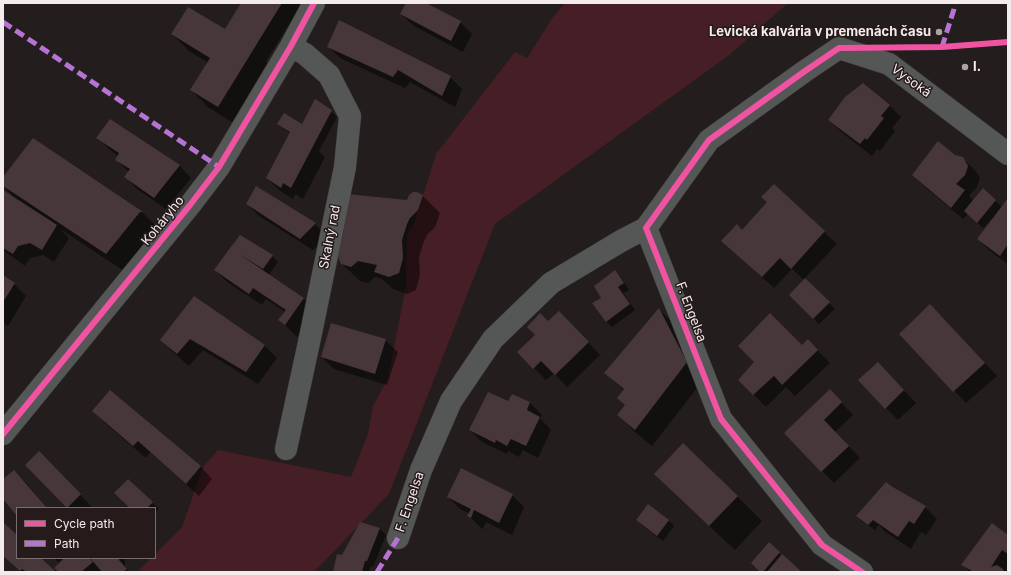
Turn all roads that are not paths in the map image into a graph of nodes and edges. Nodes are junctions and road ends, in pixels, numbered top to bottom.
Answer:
1 (314, 3) edge
2 (291, 46) junction
3 (805, 71) joint
4 (1008, 154) edge
5 (646, 228) junction
6 (3, 434) edge
7 (286, 449) dead end
8 (398, 538) dead end
9 (862, 572) edge

1 - 2 street, Koháryho
2 - 6 street, Koháryho
2 - 7 street, Skalný rad
3 - 4 street, Vysoká
3 - 5 street, F. Engelsa
5 - 8 street, F. Engelsa
5 - 9 street, F. Engelsa

